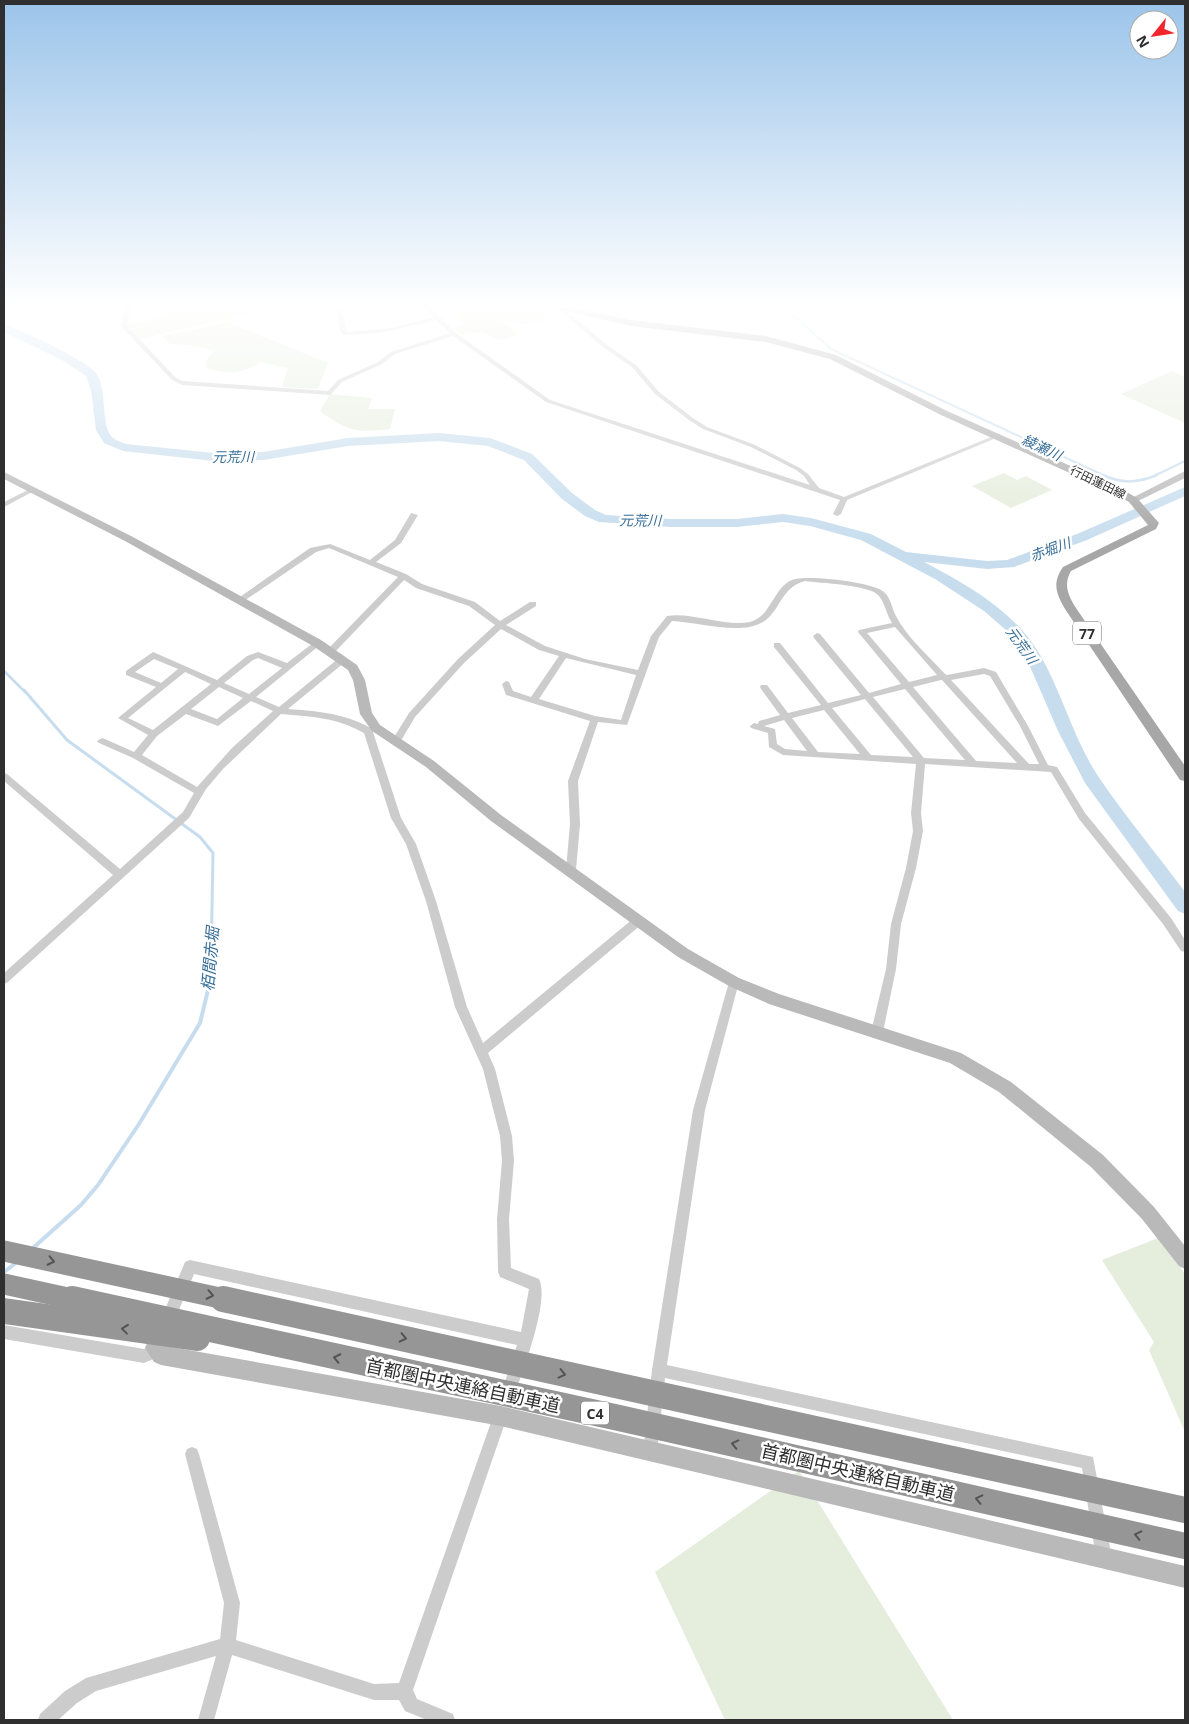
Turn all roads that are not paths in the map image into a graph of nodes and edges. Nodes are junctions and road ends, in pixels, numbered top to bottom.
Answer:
1 (197, 383) edge
2 (338, 383) edge
3 (523, 383) edge
4 (648, 383) edge
5 (885, 383) edge
6 (998, 436) junction
7 (1185, 474) edge
8 (4, 475) edge
9 (32, 490) junction
10 (817, 491) junction
11 (844, 500) junction
12 (1134, 501) junction
13 (4, 505) edge
14 (837, 514) dead end
15 (414, 515) dead end
16 (370, 562) junction
17 (403, 576) junction
18 (240, 599) junction
19 (534, 604) dead end
20 (897, 624) junction
21 (500, 625) junction
22 (817, 636) dead end
23 (318, 643) junction
24 (777, 645) dead end
25 (330, 652) junction
26 (563, 656) junction
27 (342, 660) junction
28 (288, 667) junction
29 (185, 668) junction
30 (641, 673) junction
31 (944, 677) junction
32 (217, 684) junction
33 (506, 684) dead end
34 (908, 685) junction
35 (162, 686) junction
36 (764, 687) dead end
37 (867, 696) junction
38 (251, 697) junction
39 (533, 701) junction
40 (826, 707) junction
41 (185, 710) junction
42 (280, 711) junction
43 (787, 717) junction
44 (595, 719) junction
45 (372, 729) junction
46 (154, 734) junction
47 (102, 741) dead end
48 (396, 742) junction
49 (815, 755) junction
50 (136, 756) junction
51 (868, 758) junction
52 (921, 761) junction
53 (974, 765) junction
54 (1027, 768) junction
55 (1044, 768) junction
56 (4, 776) edge
57 (1185, 776) edge
58 (200, 792) junction
59 (571, 870) junction
60 (119, 874) junction
61 (638, 922) junction
62 (1185, 948) edge
63 (4, 979) edge
64 (734, 982) junction
65 (876, 1032) junction
66 (481, 1052) junction
67 (4, 1251) edge
68 (1185, 1260) edge
69 (4, 1284) edge
70 (4, 1311) edge
71 (4, 1332) edge
72 (526, 1340) junction
73 (155, 1348) junction
74 (295, 1349) junction
75 (659, 1370) junction
76 (501, 1416) junction
77 (650, 1452) junction
78 (192, 1454) dead end
79 (1185, 1510) edge
80 (1185, 1546) edge
81 (1104, 1558) junction
82 (1185, 1577) edge
83 (228, 1645) junction
84 (404, 1691) junction
85 (46, 1720) edge
86 (206, 1720) edge
87 (447, 1720) edge

1 - 2 street
3 - 10 street
4 - 10 street
5 - 6 main road, 行田蓮田線 / 77
6 - 11 street
6 - 12 main road, 行田蓮田線 / 77
7 - 12 street
8 - 9 street
9 - 13 street
9 - 18 street
10 - 11 street
11 - 14 street
12 - 57 main road, 行田蓮田線 / 77
15 - 16 street
16 - 17 street
16 - 18 street
17 - 21 street
17 - 25 street
18 - 23 street
19 - 21 street
20 - 30 street
20 - 31 street
20 - 34 street
21 - 26 street
21 - 48 street
22 - 37 street
23 - 25 street
23 - 28 street
24 - 40 street
25 - 27 street
26 - 30 street
26 - 39 street
27 - 42 street
27 - 45 street
28 - 32 street
28 - 38 street
29 - 32 street
29 - 35 street
29 - 35 street
30 - 44 street
31 - 34 street
31 - 54 street
31 - 55 street
32 - 38 street
32 - 41 street
33 - 39 street
34 - 37 street
34 - 53 street
35 - 46 street
36 - 43 street
37 - 40 street
37 - 52 street
38 - 41 street
38 - 42 street
39 - 44 street
40 - 43 street
40 - 51 street
41 - 46 street
42 - 45 street
42 - 58 street
43 - 49 street
43 - 49 street
44 - 59 street
45 - 48 street
45 - 66 street
46 - 50 street
47 - 50 street
48 - 59 street
49 - 51 street
50 - 58 street
51 - 52 street
52 - 53 street
52 - 65 street
53 - 54 street
54 - 55 street
55 - 62 street
56 - 60 street
58 - 60 street
59 - 61 street
60 - 63 street
61 - 64 street
61 - 66 street
64 - 65 street
64 - 75 street
65 - 68 street
66 - 72 street
67 -> 79 highway, 首都圏中央連絡自動車道 / C4, bridge
69 - 74 highway, 首都圏中央連絡自動車道 / C4, bridge
74 -> 70 highway, bridge
71 - 73 street
72 - 73 street
72 - 76 street
73 - 76 street
80 -> 74 highway, 首都圏中央連絡自動車道 / C4, bridge
75 - 77 street
75 - 81 street
76 - 77 street
76 - 84 street
77 - 81 street
78 - 83 street
81 - 82 street
83 - 84 street
83 - 85 street
83 - 86 street
84 - 87 street

